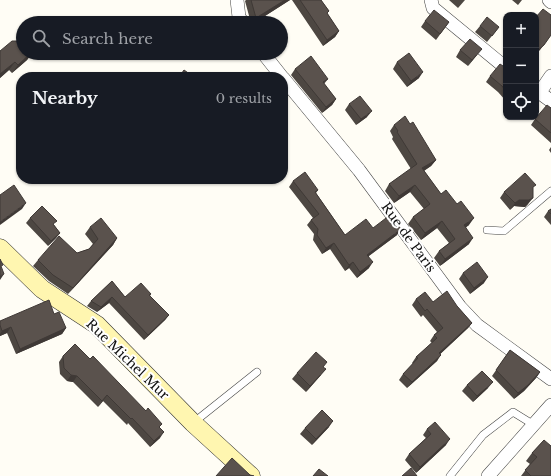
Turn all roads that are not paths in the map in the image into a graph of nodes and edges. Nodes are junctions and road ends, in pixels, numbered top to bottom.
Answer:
1 (237, 0) edge
2 (431, 0) edge
3 (549, 0) edge
4 (551, 2) edge
5 (239, 16) edge
6 (269, 60) edge
7 (503, 66) edge
8 (279, 72) edge
9 (551, 76) edge
10 (288, 83) edge
11 (539, 90) edge
12 (539, 92) edge
13 (551, 101) edge
14 (551, 191) edge
15 (487, 230) dead end
16 (0, 248) edge
17 (257, 372) dead end
18 (551, 379) edge
19 (551, 405) edge
20 (193, 423) junction
21 (534, 425) junction
22 (492, 475) edge
23 (251, 476) edge
24 (450, 476) edge

1 - 5 street
2 - 7 street
3 - 4 street
6 - 8 street, Rue de Paris
9 - 11 street
10 - 18 street, Rue de Paris
12 - 13 street
14 - 15 lane
16 - 20 street, Rue Michel Mur
17 - 20 lane
19 - 21 street
20 - 23 street, Rue Michel Mur
21 - 22 street
21 - 24 lane

